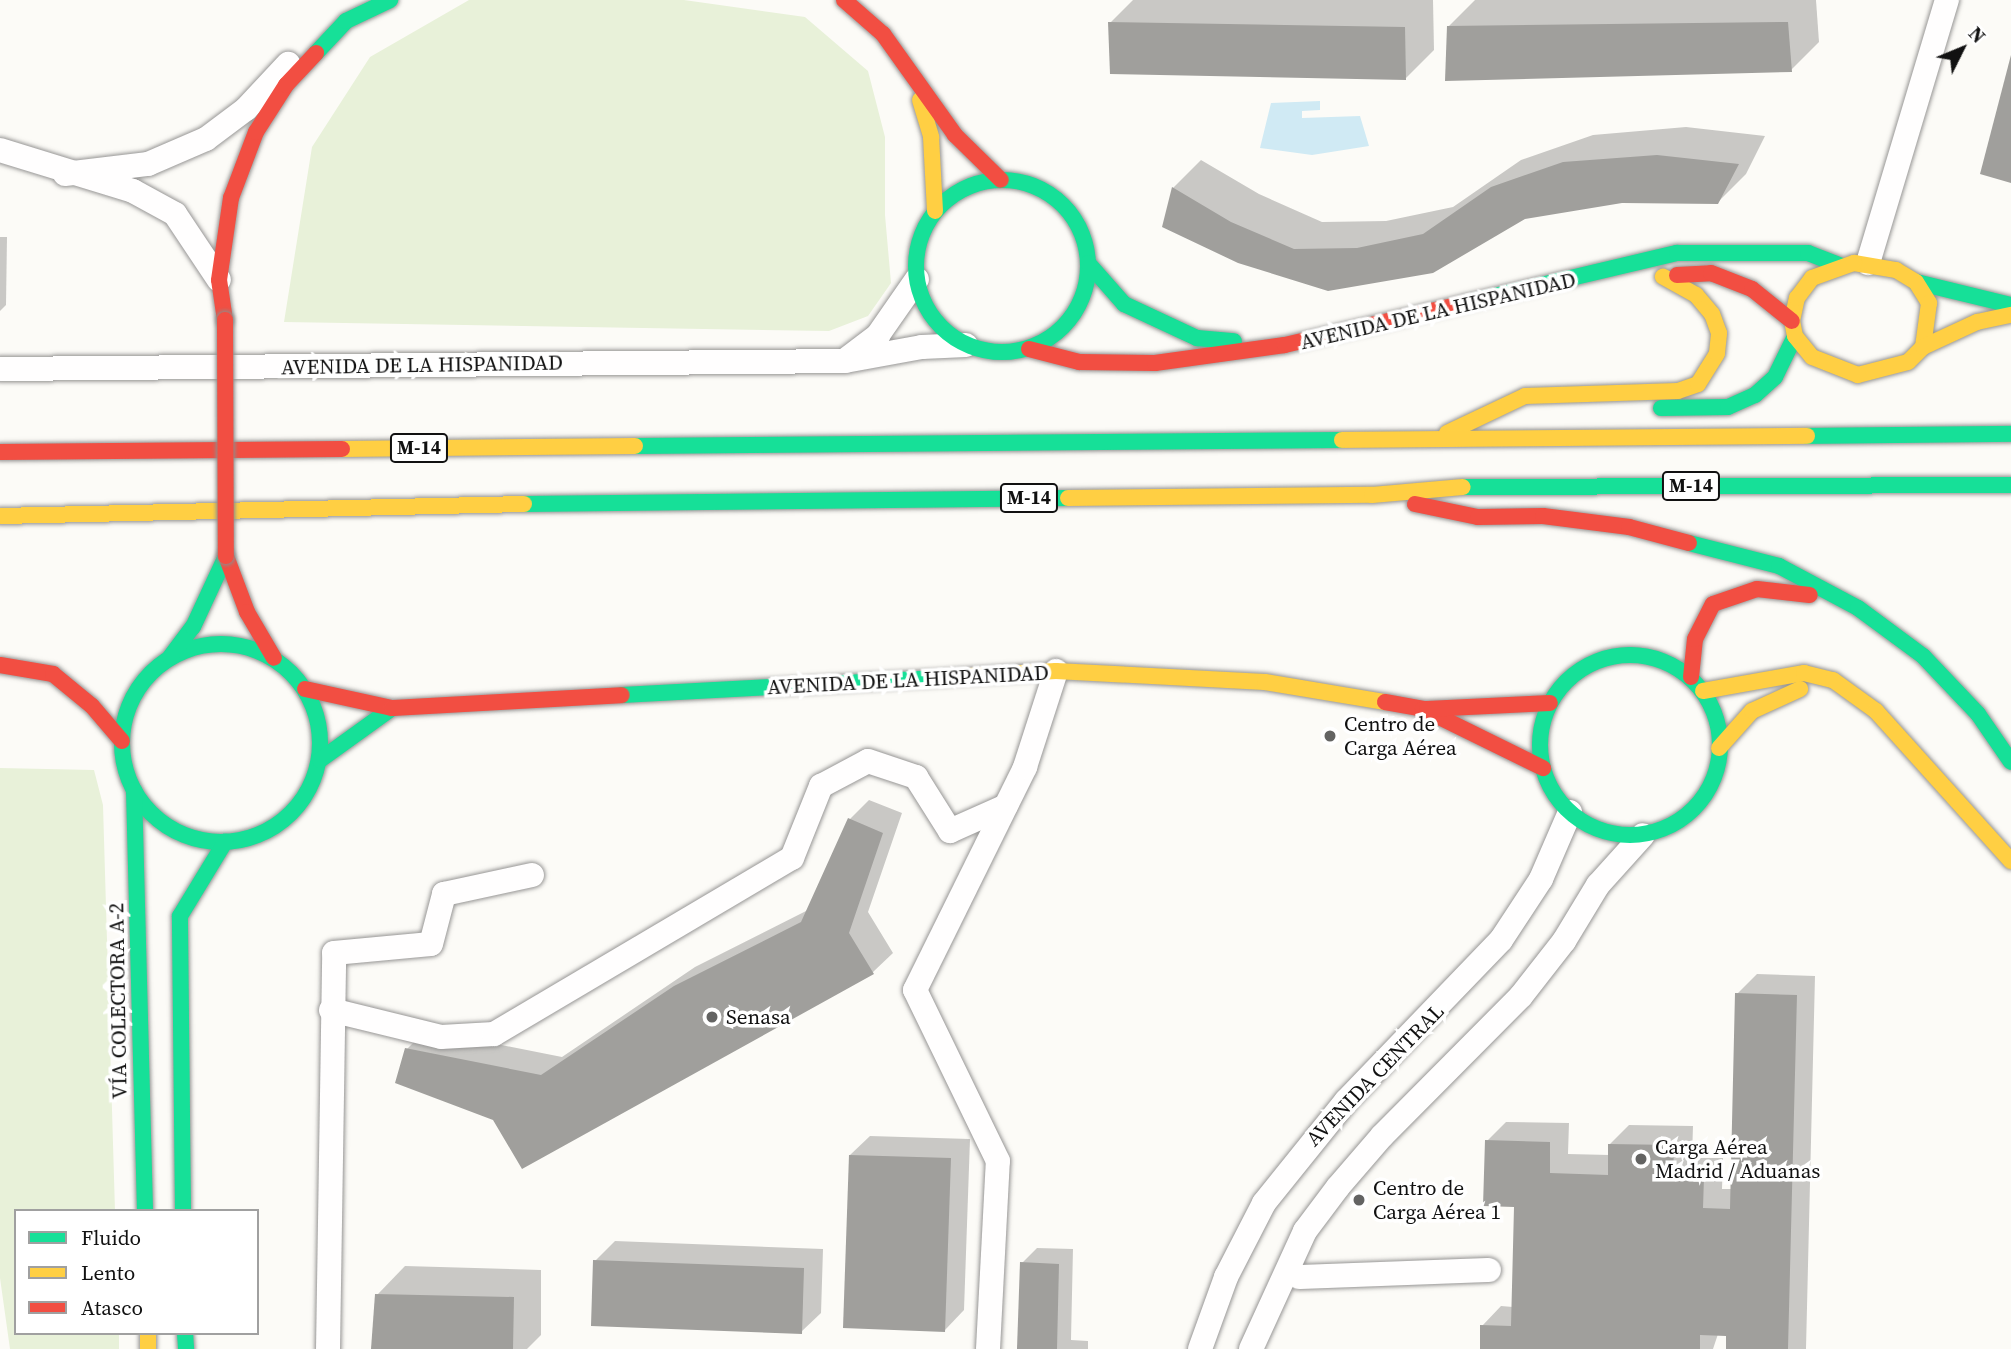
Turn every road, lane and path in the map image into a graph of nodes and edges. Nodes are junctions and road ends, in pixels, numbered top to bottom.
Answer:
1 (390, 0) edge
2 (844, 0) edge
3 (1947, 0) edge
4 (346, 21) junction
5 (916, 84) junction
6 (0, 150) edge
7 (65, 174) junction
8 (1001, 180) junction
9 (935, 211) junction
10 (1088, 263) junction
11 (1868, 263) junction
12 (1840, 265) junction
13 (1590, 276) junction
14 (1663, 276) junction
15 (916, 279) junction
16 (219, 280) junction
17 (1916, 282) junction
18 (2011, 305) edge
19 (2011, 315) edge
20 (225, 320) junction
21 (1794, 328) junction
22 (966, 345) junction
23 (1285, 345) junction
24 (1923, 347) junction
25 (1029, 349) junction
26 (845, 361) junction
27 (0, 369) edge
28 (1600, 409) dead end
29 (1577, 421) dead end
30 (2011, 434) edge
31 (1436, 438) junction
32 (1542, 438) junction
33 (0, 452) edge
34 (2011, 485) edge
35 (1372, 495) junction
36 (0, 500) edge
37 (190, 509) junction
38 (0, 516) edge
39 (226, 556) junction
40 (1858, 608) junction
41 (170, 657) junction
42 (274, 658) junction
43 (0, 665) edge
44 (1056, 671) junction
45 (1691, 677) junction
46 (1833, 680) junction
47 (305, 689) junction
48 (1703, 691) junction
49 (1550, 704) junction
50 (391, 708) junction
51 (1423, 709) junction
52 (122, 741) junction
53 (1719, 748) junction
54 (320, 760) junction
55 (2011, 762) edge
56 (1543, 768) junction
57 (134, 790) junction
58 (1006, 806) junction
59 (1570, 812) junction
60 (1643, 835) junction
61 (225, 842) junction
62 (2011, 862) edge
63 (532, 875) dead end
64 (331, 1010) junction
65 (145, 1209) edge
66 (183, 1209) edge
67 (1489, 1270) dead end
68 (1299, 1277) dead end
69 (328, 1349) edge
70 (988, 1349) edge
71 (1200, 1349) edge
72 (1251, 1349) edge

1 - 4 main road
1 - 20 main road
2 - 5 main road
3 - 11 street
4 - 7 street
4 - 16 main road
5 - 8 main road
5 - 9 main road
6 - 7 street
7 - 16 street
8 - 9 main road
8 - 10 main road
9 - 15 main road
10 - 23 main road, AVENIDA DE LA HISPANIDAD
10 - 25 main road
11 - 12 main road
11 - 17 main road
12 - 13 main road, AVENIDA DE LA HISPANIDAD
12 - 21 main road
13 - 14 main road, AVENIDA DE LA HISPANIDAD
13 - 23 main road, AVENIDA DE LA HISPANIDAD
14 - 21 main road, AVENIDA DE LA HISPANIDAD
14 - 31 main road
15 - 22 main road
15 - 26 street
16 - 20 main road
17 - 18 main road
17 - 24 main road
19 - 24 main road
20 - 39 main road, bridge
21 - 24 main road
21 - 28 main road
22 - 25 main road
22 - 26 street, AVENIDA DE LA HISPANIDAD
23 - 25 main road, AVENIDA DE LA HISPANIDAD
26 - 27 street, AVENIDA DE LA HISPANIDAD
29 - 32 main road
30 - 32 main road, M-14
31 - 32 main road, M-14
31 - 33 main road, M-14
34 - 35 main road, M-14
35 - 37 main road, M-14
35 - 40 main road
36 - 37 main road, M-14
37 - 38 main road
39 - 41 main road
39 - 42 main road
40 - 45 main road
40 - 55 main road
41 - 42 main road
41 - 52 main road
42 - 47 main road
43 - 52 main road
44 - 50 main road, AVENIDA DE LA HISPANIDAD
44 - 51 main road, AVENIDA DE LA HISPANIDAD
44 - 58 street
45 - 48 main road
45 - 49 main road
46 - 48 main road
46 - 53 main road
46 - 62 main road
47 - 50 main road, AVENIDA DE LA HISPANIDAD
47 - 54 main road
48 - 53 main road
49 - 51 main road, AVENIDA DE LA HISPANIDAD
49 - 56 main road
50 - 54 main road
51 - 56 main road, AVENIDA DE LA HISPANIDAD
52 - 57 main road
53 - 60 main road
54 - 61 main road
56 - 59 main road
57 - 61 main road
57 - 65 main road, VÍA COLECTORA A-2
58 - 64 street
58 - 70 street
59 - 60 main road
59 - 71 street, AVENIDA CENTRAL
60 - 72 street
61 - 66 main road
63 - 64 street
64 - 69 street
67 - 68 street

